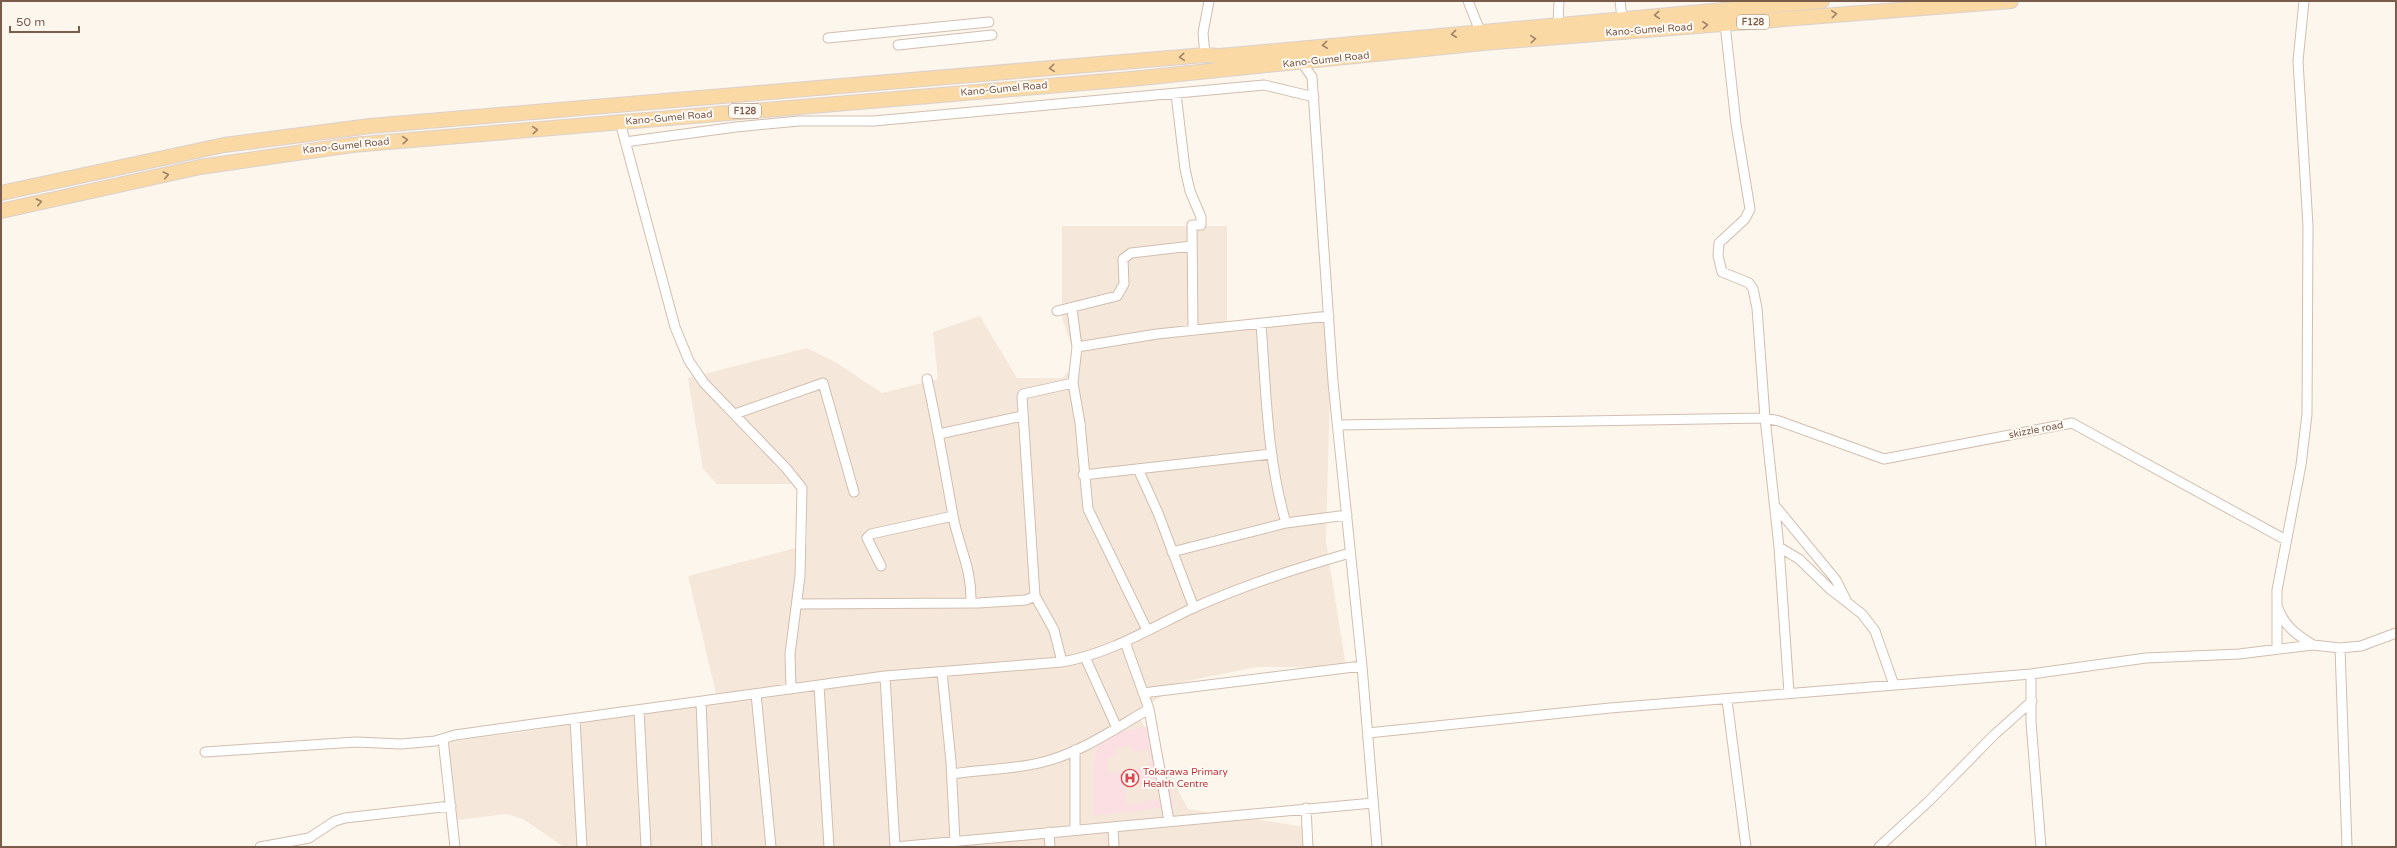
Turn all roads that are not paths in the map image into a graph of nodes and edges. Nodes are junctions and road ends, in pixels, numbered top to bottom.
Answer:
1 (1209, 1) edge
2 (1468, 1) edge
3 (1559, 1) edge
4 (1620, 1) edge
5 (1822, 1) edge
6 (2011, 1) edge
7 (2304, 1) edge
8 (1622, 18) junction
9 (989, 22) dead end
10 (1558, 23) junction
11 (1725, 24) junction
12 (1585, 28) junction
13 (1480, 31) junction
14 (992, 36) dead end
15 (828, 38) dead end
16 (898, 45) dead end
17 (1205, 55) junction
18 (1302, 63) junction
19 (918, 80) junction
20 (1176, 94) junction
21 (918, 97) junction
22 (1314, 97) junction
23 (620, 122) junction
24 (625, 142) junction
25 (224, 146) junction
26 (228, 162) junction
27 (1, 193) edge
28 (1, 211) edge
29 (1192, 246) junction
30 (1072, 309) junction
31 (1057, 311) dead end
32 (1330, 316) junction
33 (1261, 324) junction
34 (1193, 330) junction
35 (1077, 347) junction
36 (927, 379) dead end
37 (1073, 383) junction
38 (735, 414) junction
39 (1022, 416) junction
40 (1765, 418) junction
41 (1338, 425) junction
42 (939, 434) junction
43 (1271, 454) junction
44 (1138, 469) junction
45 (1083, 475) junction
46 (854, 492) dead end
47 (1775, 506) junction
48 (1346, 515) junction
49 (953, 516) junction
50 (1286, 523) junction
51 (2286, 540) junction
52 (1779, 546) junction
53 (1172, 552) junction
54 (1350, 553) junction
55 (881, 566) dead end
56 (1035, 596) junction
57 (1847, 601) junction
58 (2276, 602) junction
59 (971, 603) junction
60 (798, 604) junction
61 (1194, 608) junction
62 (1147, 630) junction
63 (2396, 633) edge
64 (1125, 642) junction
65 (2313, 644) junction
66 (2277, 648) junction
67 (2340, 648) junction
68 (1085, 657) junction
69 (1062, 662) junction
70 (1362, 666) junction
71 (942, 672) junction
72 (2030, 674) junction
73 (885, 676) junction
74 (1894, 685) junction
75 (819, 686) junction
76 (791, 689) junction
77 (1143, 693) junction
78 (1789, 693) junction
79 (756, 694) junction
80 (1727, 700) junction
81 (2032, 701) junction
82 (701, 702) junction
83 (638, 710) junction
84 (1149, 710) junction
85 (575, 719) junction
86 (1117, 728) junction
87 (1368, 733) junction
88 (443, 739) junction
89 (1075, 750) junction
90 (205, 752) dead end
91 (952, 774) junction
92 (1373, 803) junction
93 (451, 806) junction
94 (1306, 808) junction
95 (1170, 820) junction
96 (1113, 828) junction
97 (1075, 829) junction
98 (1049, 832) junction
99 (955, 842) junction
100 (260, 847) edge
101 (455, 847) edge
102 (582, 847) edge
103 (646, 847) edge
104 (707, 847) edge
105 (771, 847) edge
106 (829, 847) edge
107 (895, 847) edge
108 (1050, 847) edge
109 (1114, 847) edge
110 (1308, 847) edge
111 (1377, 847) edge
112 (1746, 847) edge
113 (1879, 847) edge
114 (2041, 847) edge
115 (2347, 847) edge

1 - 17 street
2 - 13 street
3 - 10 street
4 - 8 street
5 -> 8 main road, Kano-Gumel Road / F128
11 -> 6 main road, Kano-Gumel Road / F128
7 - 51 street
8 - 12 main road, Kano-Gumel Road / F128
9 - 15 street
10 - 12 main road, Kano-Gumel Road / F128
10 - 13 main road, Kano-Gumel Road / F128
12 -> 11 main road, Kano-Gumel Road / F128
11 - 40 street
18 -> 12 main road, Kano-Gumel Road / F128
13 -> 17 main road, Kano-Gumel Road / F128
14 - 16 street
17 -> 19 main road, Kano-Gumel Road / F128
18 - 21 main road, Kano-Gumel Road / F128
18 - 22 street
19 - 21 main road
19 - 25 main road, Kano-Gumel Road / F128
20 - 22 street
20 - 24 street
20 - 29 street
21 - 23 main road, Kano-Gumel Road / F128
22 - 32 street
23 - 24 street
26 -> 23 main road, Kano-Gumel Road / F128
24 - 38 street
25 - 26 main road
25 - 27 main road, Kano-Gumel Road / F128
28 -> 26 main road, Kano-Gumel Road / F128
29 - 30 street
29 - 34 street
30 - 31 street
30 - 35 street
32 - 33 street
32 - 41 street
33 - 34 street
33 - 43 street
34 - 35 street
35 - 37 street
36 - 42 street
37 - 39 street
37 - 45 street
38 - 46 street
38 - 60 street
39 - 42 street
39 - 56 street
40 - 41 street, skizzle road
40 - 47 street
40 - 51 street, skizzle road
41 - 48 street
42 - 49 street
43 - 44 street
43 - 50 street
44 - 45 street
44 - 53 street
45 - 62 street
47 - 52 street
47 - 57 street
48 - 50 street
48 - 54 street
49 - 55 street
49 - 59 street
50 - 53 street
51 - 58 street
52 - 57 street
52 - 78 street
53 - 61 street
54 - 61 street
54 - 70 street
56 - 59 street
56 - 69 street
57 - 74 street
58 - 65 street
58 - 66 street
59 - 60 street
60 - 76 street
61 - 62 street
62 - 64 street
63 - 67 street
64 - 68 street
64 - 77 street
65 - 66 street
65 - 67 street
66 - 72 street
67 - 115 street
68 - 69 street
68 - 86 street
69 - 71 street
70 - 77 street
70 - 87 street
71 - 73 street
71 - 91 street
72 - 74 street
72 - 81 street
73 - 75 street
73 - 107 street
74 - 78 street
75 - 76 street
75 - 106 street
76 - 79 street
77 - 84 street
78 - 80 street
79 - 82 street
79 - 105 street
80 - 87 street
80 - 112 street
81 - 113 street
81 - 114 street
82 - 83 street
82 - 104 street
83 - 85 street
83 - 103 street
84 - 86 street
84 - 95 street
85 - 88 street
85 - 102 street
86 - 89 street
87 - 92 street
88 - 90 street
88 - 93 street
89 - 91 street
89 - 97 street
91 - 99 street
92 - 94 street
92 - 111 street
93 - 100 street
93 - 101 street
94 - 95 street
94 - 110 street
95 - 96 street
96 - 97 street
96 - 109 street
97 - 98 street
98 - 99 street
98 - 108 street
99 - 107 street

